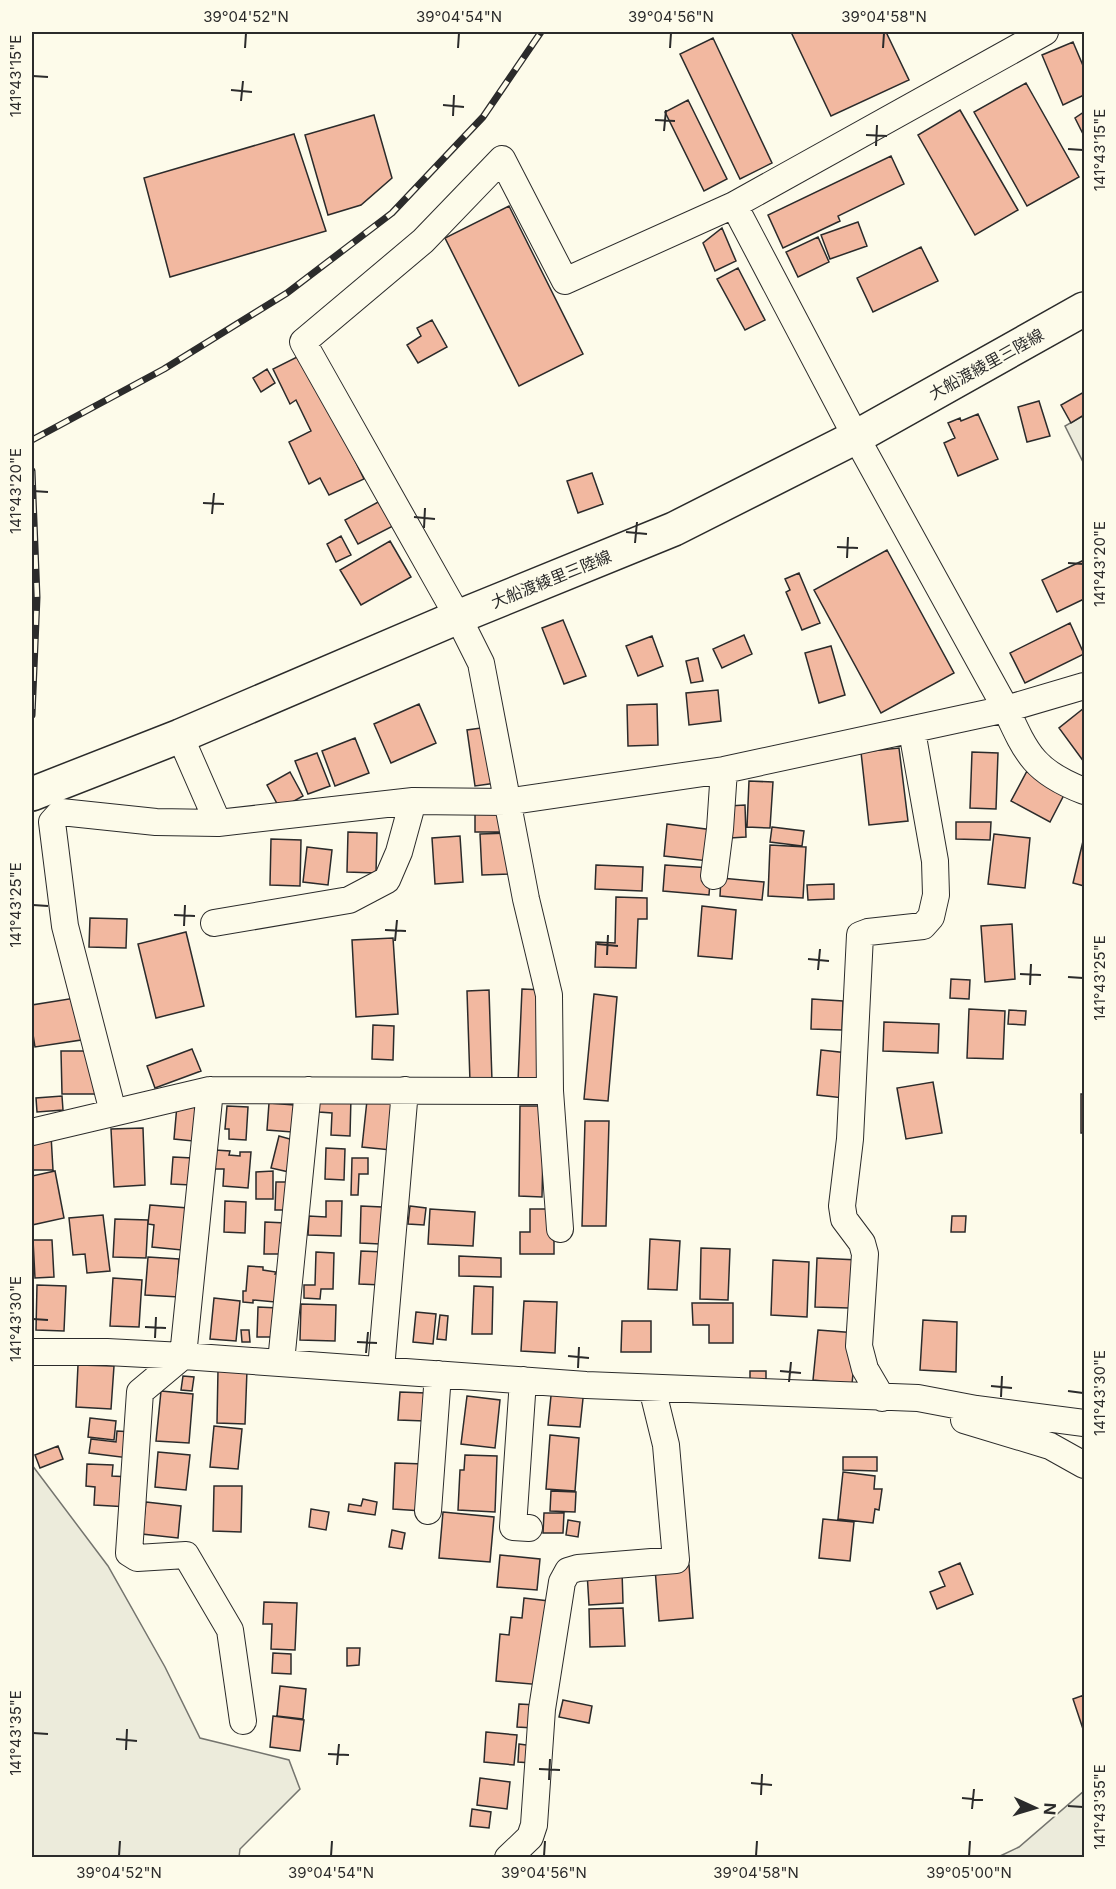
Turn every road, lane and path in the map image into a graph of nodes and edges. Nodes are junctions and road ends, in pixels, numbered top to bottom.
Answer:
1 (1046, 32) edge
2 (734, 205) junction
3 (1084, 309) edge
4 (856, 437) junction
5 (458, 617) junction
6 (1084, 686) edge
7 (1006, 709) junction
8 (912, 731) junction
9 (180, 736) junction
10 (724, 770) junction
11 (1084, 791) edge
12 (32, 794) edge
13 (413, 801) junction
14 (506, 802) junction
15 (218, 823) junction
16 (714, 876) dead end
17 (214, 922) dead end
18 (210, 1090) junction
19 (308, 1090) junction
20 (405, 1090) junction
21 (550, 1091) junction
22 (113, 1112) junction
23 (32, 1132) edge
24 (560, 1229) dead end
25 (32, 1352) edge
26 (183, 1356) junction
27 (281, 1362) junction
28 (381, 1369) junction
29 (438, 1374) junction
30 (523, 1380) junction
31 (652, 1388) junction
32 (882, 1398) junction
33 (918, 1398) junction
34 (1084, 1423) edge
35 (1084, 1465) edge
36 (428, 1511) dead end
37 (530, 1528) dead end
38 (243, 1721) dead end
39 (508, 1857) edge

1 - 2 street
2 - 4 street
2 - 5 street
3 - 4 main road, 大船渡綾里三陸線
4 - 5 main road, 大船渡綾里三陸線
4 - 7 street
5 - 9 main road, 大船渡綾里三陸線
5 - 14 street
6 - 7 street
7 - 8 street
7 - 11 street
8 - 10 street
8 - 32 street
9 - 12 main road, 大船渡綾里三陸線
9 - 15 street
10 - 14 street
10 - 16 street
13 - 14 street
13 - 15 street
13 - 17 street
14 - 21 street
15 - 22 street
18 - 19 street
18 - 22 street
18 - 26 street
19 - 20 street
19 - 27 street
20 - 21 street
20 - 28 street
21 - 24 street
22 - 23 street
25 - 26 street
26 - 27 street
26 - 38 street
27 - 28 street
28 - 29 street
29 - 30 street
29 - 36 street
30 - 31 street
30 - 37 street
31 - 32 street
31 - 39 street
32 - 33 street
33 - 34 street
33 - 35 street

